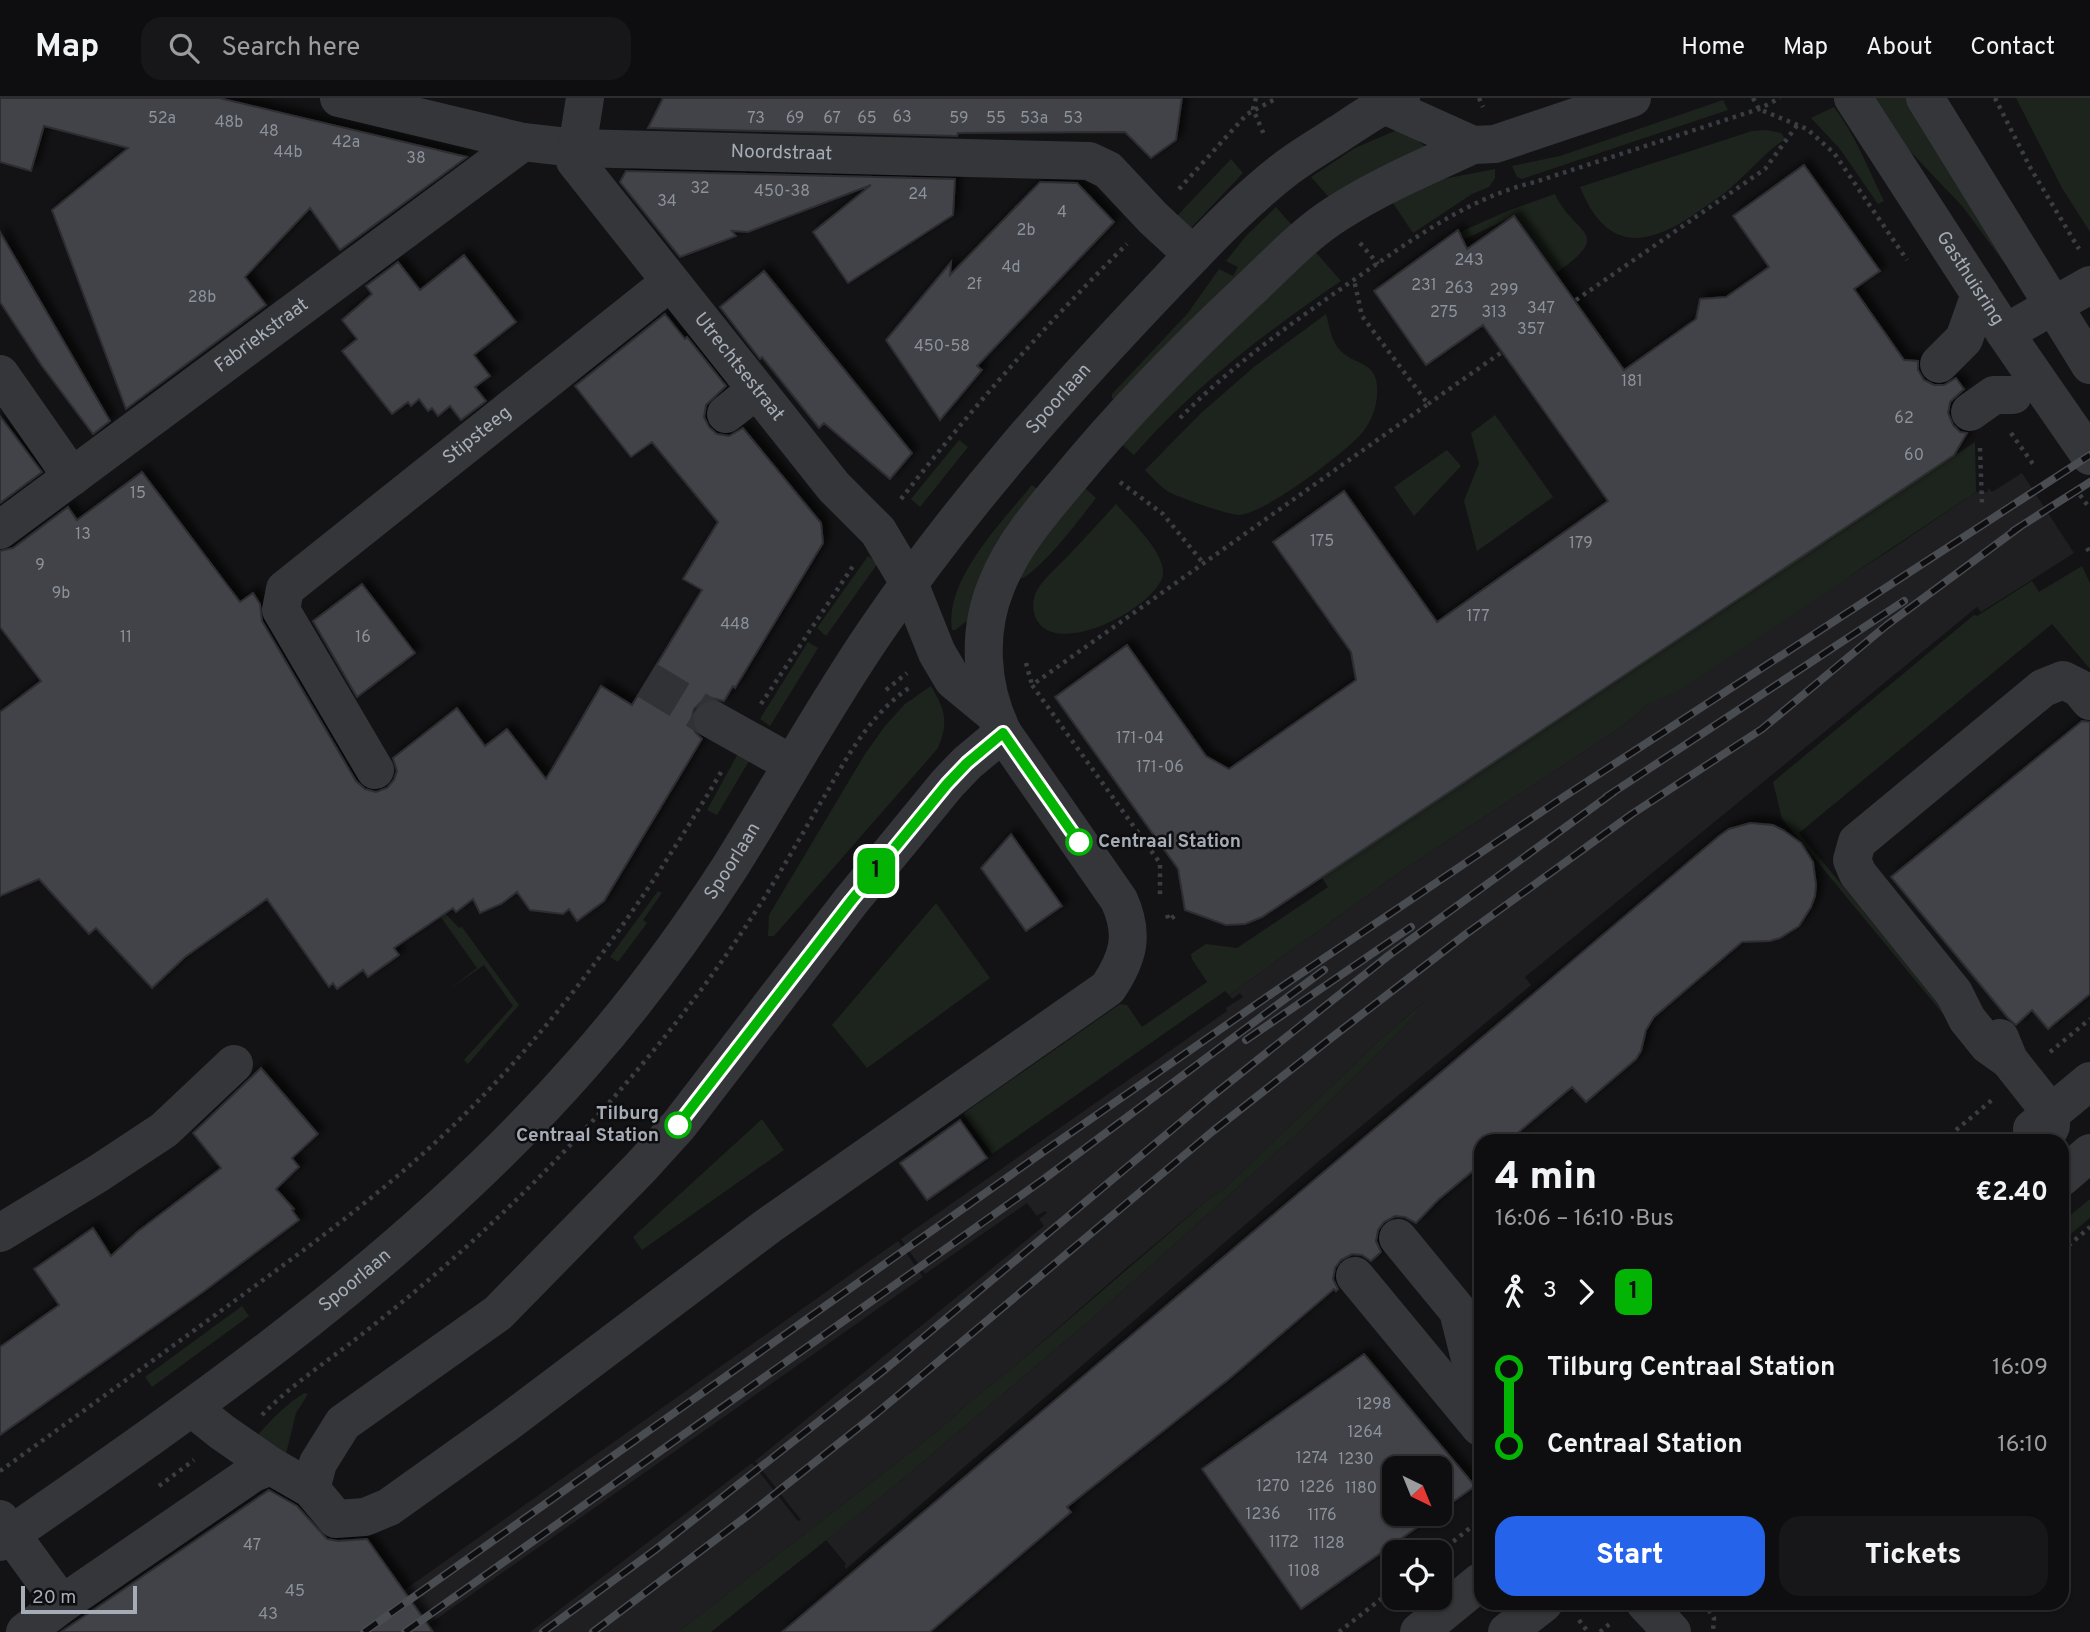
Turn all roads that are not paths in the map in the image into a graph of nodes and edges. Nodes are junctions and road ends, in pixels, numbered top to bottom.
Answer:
1 (339, 98) edge
2 (585, 98) edge
3 (1632, 98) edge
4 (1853, 98) edge
5 (1925, 98) edge
6 (1388, 100) edge
7 (523, 142) junction
8 (1473, 145) junction
9 (576, 148) junction
10 (1193, 255) junction
11 (2087, 271) edge
12 (670, 282) junction
13 (1980, 294) junction
14 (2053, 306) junction
15 (2005, 333) junction
16 (1939, 364) dead end
17 (2090, 365) edge
18 (0, 374) edge
19 (756, 390) junction
20 (2009, 410) road end
21 (726, 414) dead end
22 (1975, 426) road end
23 (2090, 456) edge
24 (72, 477) junction
25 (0, 530) edge
26 (909, 583) junction
27 (2090, 701) edge
28 (998, 723) junction
29 (728, 728) tunnel mouth
30 (792, 764) junction
31 (375, 770) dead end
32 (234, 1064) dead end
33 (2090, 1081) edge
34 (2047, 1127) edge
35 (2090, 1153) edge
36 (2069, 1171) edge
37 (0, 1233) edge
38 (1398, 1238) dead end
39 (1354, 1276) dead end
40 (1474, 1375) edge
41 (192, 1408) junction
42 (1474, 1420) edge
43 (271, 1466) junction
44 (311, 1489) junction
45 (4, 1532) edge
46 (1474, 1587) edge
47 (62, 1604) junction
48 (1535, 1610) edge
49 (1652, 1610) edge
50 (25, 1632) edge
51 (1419, 1632) edge
52 (1507, 1632) edge
53 (1672, 1632) edge

1 - 7 street, Noordstraat
2 - 9 street
3 - 8 street
4 - 13 street, Gasthuisring
5 - 14 street
6 - 8 street
6 - 10 street, Spoorlaan
7 - 9 street, Noordstraat
7 - 24 street, Fabriekstraat
8 - 28 street
9 - 10 street, Noordstraat
9 - 12 street, Utrechtsestraat
10 - 26 street, Spoorlaan
11 - 14 street
12 - 19 street, Utrechtsestraat
12 - 31 street, Stipsteeg
13 - 15 street, Gasthuisring
13 - 16 street
14 - 15 street
14 - 17 street
15 - 23 street, Gasthuisring
18 - 24 street
19 - 21 street
19 - 26 street, Utrechtsestraat
20 - 22 street
24 - 25 street, Fabriekstraat
26 - 28 street, Utrechtsestraat
26 - 30 street, Spoorlaan
27 - 34 street
28 - 44 street
28 - 44 street
29 - 30 street
30 - 41 street, Spoorlaan
32 - 37 street
33 - 34 street
35 - 36 street
38 - 40 street
39 - 42 street
41 - 43 street
41 - 45 street, Spoorlaan
43 - 44 street
43 - 47 street
45 - 47 street
46 - 51 street
47 - 50 street
48 - 52 street
49 - 53 street

